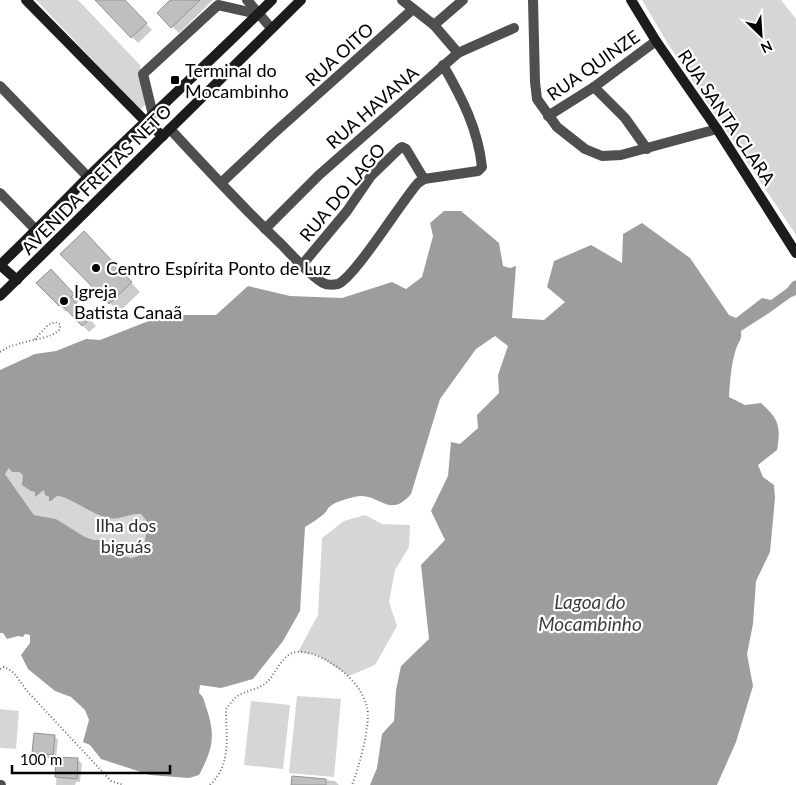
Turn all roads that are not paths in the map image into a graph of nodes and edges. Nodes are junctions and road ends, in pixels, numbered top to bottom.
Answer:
1 (26, 0) edge
2 (247, 0) edge
3 (272, 0) edge
4 (300, 0) edge
5 (402, 0) edge
6 (463, 0) edge
7 (533, 0) edge
8 (631, 0) edge
9 (413, 9) junction
10 (258, 13) junction
11 (434, 25) junction
12 (271, 28) junction
13 (514, 28) dead end
14 (656, 41) junction
15 (458, 53) junction
16 (443, 65) junction
17 (0, 86) edge
18 (594, 87) junction
19 (548, 116) junction
20 (149, 118) junction
21 (717, 129) junction
22 (166, 133) junction
23 (647, 149) junction
24 (88, 176) junction
25 (424, 179) junction
26 (221, 184) junction
27 (0, 193) edge
28 (265, 229) junction
29 (36, 230) junction
30 (796, 253) edge
31 (0, 265) edge
32 (302, 265) junction
33 (16, 280) junction
34 (0, 296) edge

1 - 20 main road
2 - 10 street
3 - 10 main road, AVENIDA FREITAS NETO
4 - 12 main road, AVENIDA FREITAS NETO
5 - 9 street
6 - 11 street
7 - 19 street
8 - 14 main road, RUA SANTA CLARA
9 - 11 street
9 - 26 street, RUA OITO
10 - 12 street
10 - 20 main road, AVENIDA FREITAS NETO
10 - 20 street
11 - 15 street
12 - 22 main road, AVENIDA FREITAS NETO
13 - 15 street, RUA HAVANA
14 - 18 street, RUA QUINZE
14 - 21 main road, RUA SANTA CLARA
15 - 16 street, RUA HAVANA
16 - 25 street
16 - 28 street, RUA HAVANA
17 - 24 street
18 - 19 street, RUA QUINZE
18 - 23 street
19 - 23 street
20 - 22 main road
20 - 24 main road, AVENIDA FREITAS NETO
21 - 23 street
21 - 30 main road, RUA SANTA CLARA
22 - 26 street, RUA DO LAGO
22 - 33 main road, AVENIDA FREITAS NETO
24 - 29 main road, AVENIDA FREITAS NETO
25 - 32 street, RUA DO LAGO
25 - 32 street, RUA DO LAGO
26 - 28 street, RUA DO LAGO
27 - 29 street
28 - 32 street, RUA DO LAGO
29 - 31 main road, AVENIDA FREITAS NETO
31 - 33 main road
33 - 34 main road, AVENIDA FREITAS NETO

